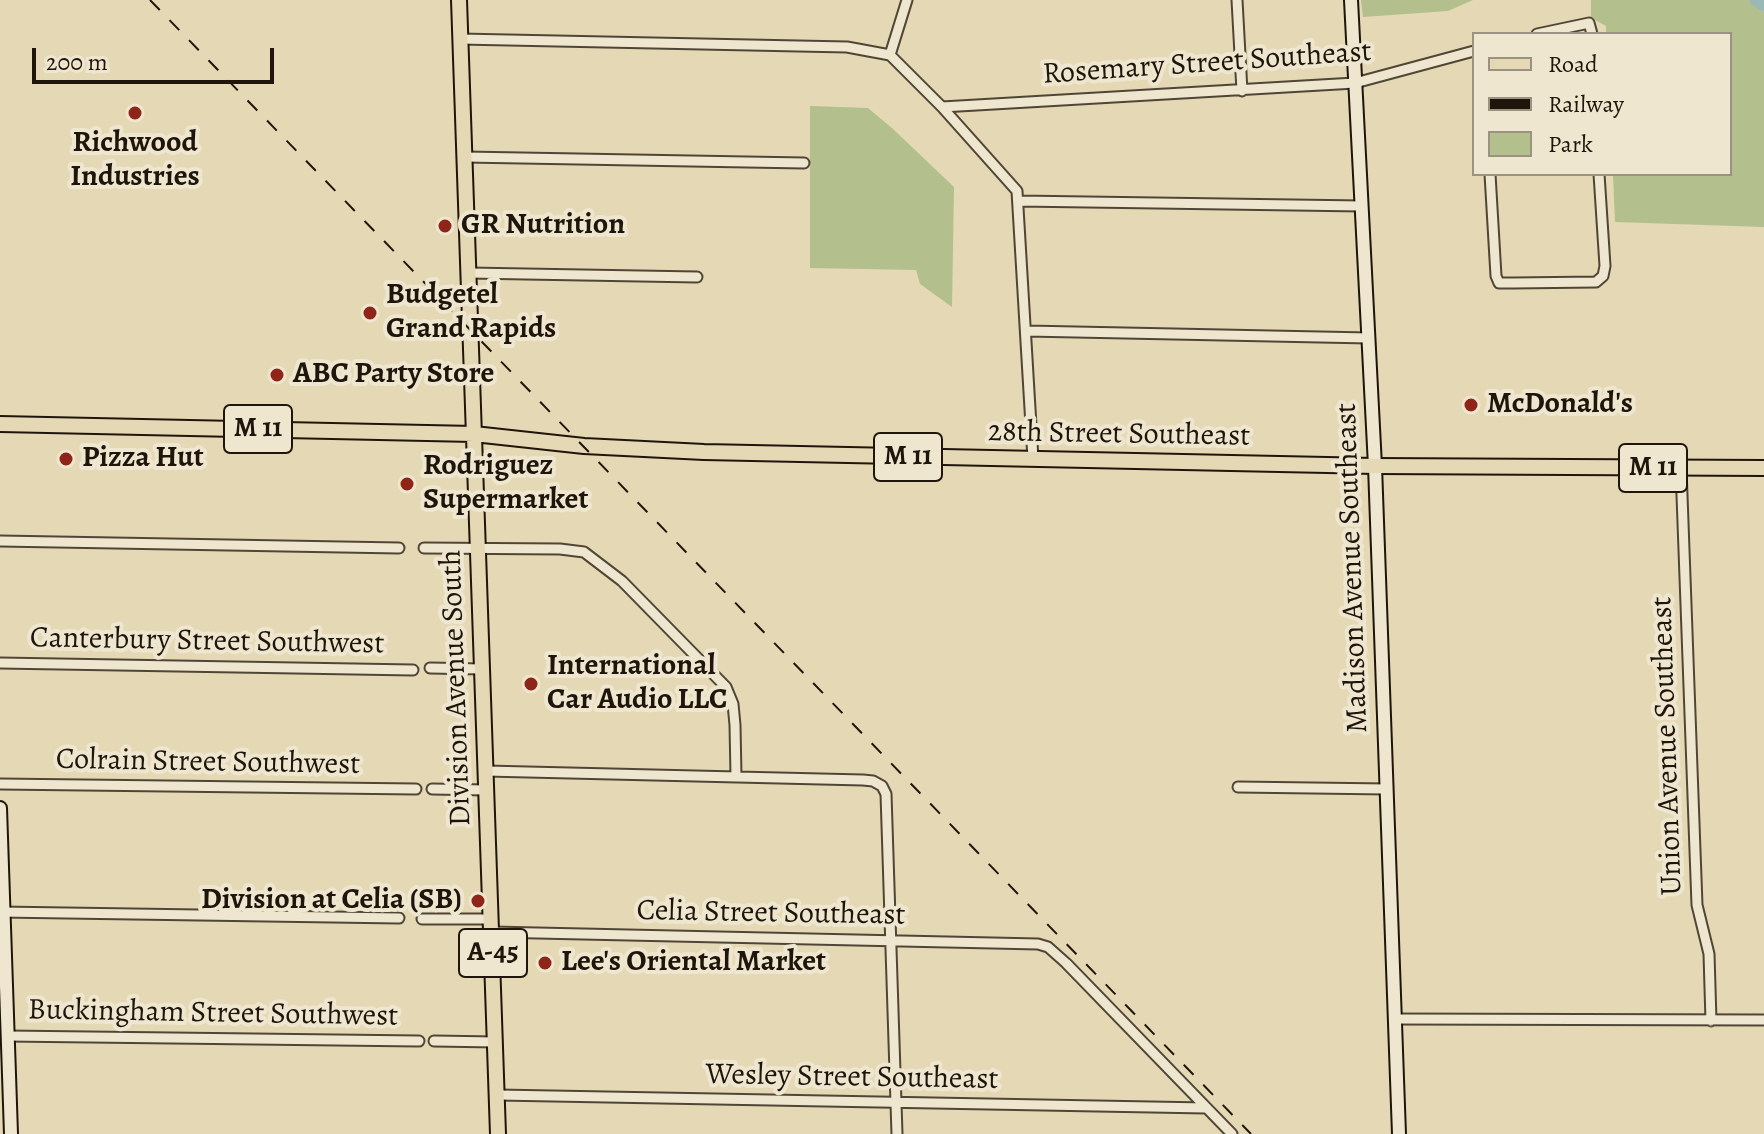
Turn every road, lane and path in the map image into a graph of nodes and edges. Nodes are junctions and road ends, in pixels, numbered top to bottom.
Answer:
1 (459, 0) edge
2 (907, 0) edge
3 (1237, 0) edge
4 (1351, 0) edge
5 (1546, 32) edge
6 (1591, 32) edge
7 (460, 39) junction
8 (1472, 52) edge
9 (890, 55) junction
10 (1355, 83) junction
11 (1242, 91) junction
12 (942, 107) junction
13 (465, 157) junction
14 (804, 163) dead end
15 (1490, 176) edge
16 (1599, 176) edge
17 (1019, 201) junction
18 (1362, 206) junction
19 (469, 273) junction
20 (697, 277) dead end
21 (1027, 331) junction
22 (1369, 338) junction
23 (0, 424) edge
24 (474, 434) junction
25 (1033, 459) junction
26 (1375, 466) junction
27 (1681, 468) junction
28 (1764, 468) edge
29 (0, 541) edge
30 (399, 548) dead end
31 (424, 548) dead end
32 (477, 549) junction
33 (0, 663) edge
34 (430, 668) dead end
35 (482, 669) junction
36 (413, 670) dead end
37 (486, 771) junction
38 (736, 776) junction
39 (0, 784) edge
40 (1238, 787) dead end
41 (416, 789) dead end
42 (432, 789) dead end
43 (1387, 789) junction
44 (487, 790) junction
45 (0, 808) edge
46 (2, 912) edge
47 (399, 918) dead end
48 (422, 919) dead end
49 (492, 926) junction
50 (890, 941) junction
51 (1395, 1019) junction
52 (1764, 1020) edge
53 (1711, 1021) junction
54 (7, 1036) junction
55 (419, 1041) dead end
56 (434, 1041) dead end
57 (496, 1042) junction
58 (498, 1095) junction
59 (895, 1102) junction
60 (1206, 1108) junction
61 (11, 1134) edge
62 (498, 1134) edge
63 (897, 1134) edge
64 (1232, 1134) edge
65 (1399, 1134) edge

1 - 7 main road, Division Avenue South
2 - 9 street
3 - 11 street
4 - 10 street, Madison Avenue Southeast
5 - 6 street
7 - 9 street
7 - 13 main road, Division Avenue South
8 - 10 street, Rosemary Street Southeast
9 - 12 street
10 - 11 street, Rosemary Street Southeast
10 - 18 street, Madison Avenue Southeast
11 - 12 street, Rosemary Street Southeast
12 - 17 street
13 - 14 street
13 - 19 main road, Division Avenue South
15 - 16 street
17 - 18 street
17 - 21 street
18 - 22 street, Madison Avenue Southeast
19 - 20 street
19 - 24 main road, Division Avenue South
21 - 22 street
21 - 25 street
22 - 26 street, Madison Avenue Southeast
23 - 24 main road, M 11
24 - 25 main road, 28th Street Southeast / M 11
24 - 32 main road, Division Avenue South / A-45
25 - 26 main road, 28th Street Southeast / M 11
26 - 27 main road, 28th Street Southeast / M 11
26 - 43 street, Madison Avenue Southeast
27 - 28 main road, 28th Street Southeast / M 11
27 - 53 street, Union Avenue Southeast
29 - 30 street
31 - 32 street
32 - 35 main road, Division Avenue South / A-45
32 - 38 street
33 - 36 street, Canterbury Street Southwest
34 - 35 street
35 - 37 main road, Division Avenue South / A-45
37 - 38 street
37 - 44 main road, Division Avenue South / A-45
38 - 50 street
39 - 41 street, Colrain Street Southwest
40 - 43 street
42 - 44 street
43 - 51 street, Madison Avenue Southeast
44 - 49 main road, Division Avenue South / A-45
45 - 46 street
46 - 47 street
46 - 54 street
48 - 49 street, Celia Street Southeast
49 - 50 street, Celia Street Southeast
49 - 57 main road, Division Avenue South / A-45
50 - 59 street
50 - 60 street, Celia Street Southeast
51 - 53 street
51 - 65 street, Madison Avenue Southeast
52 - 53 street
54 - 55 street, Buckingham Street Southwest
54 - 61 street
56 - 57 street, Buckingham Street Southwest
57 - 58 main road, Division Avenue South / A-45
58 - 59 street, Wesley Street Southeast
58 - 62 main road, Division Avenue South / A-45
59 - 60 street, Wesley Street Southeast
59 - 63 street
60 - 64 street

